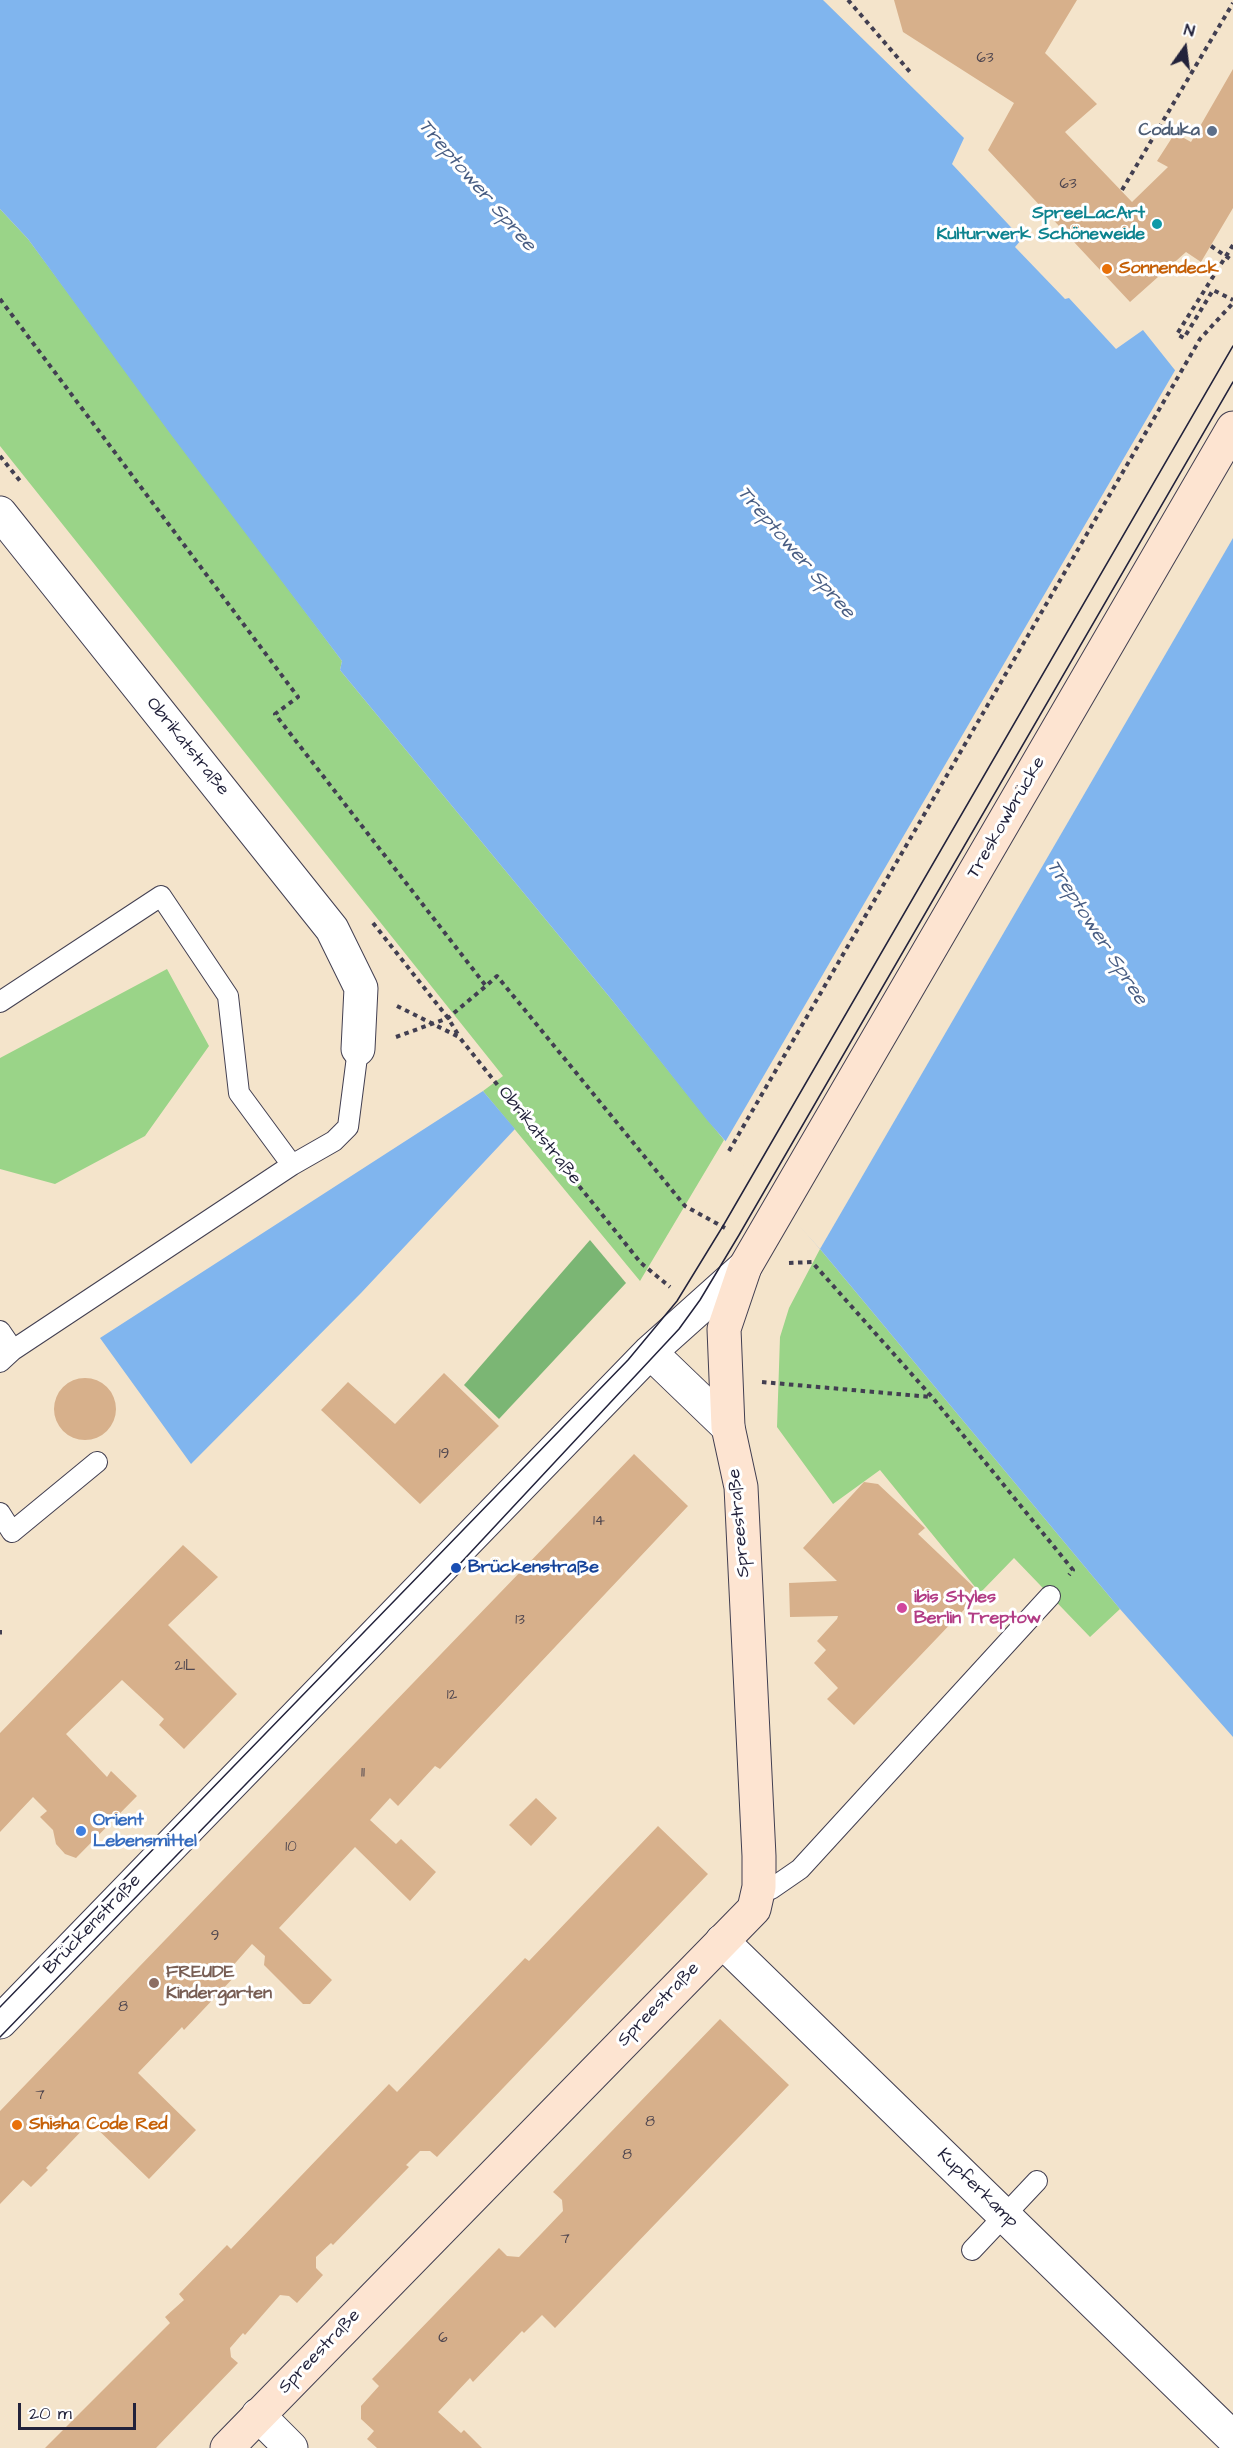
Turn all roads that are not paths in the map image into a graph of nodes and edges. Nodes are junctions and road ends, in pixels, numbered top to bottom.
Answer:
1 (1233, 428) edge
2 (0, 513) edge
3 (0, 1002) edge
4 (358, 1049) joint
5 (292, 1165) junction
6 (782, 1208) joint
7 (752, 1256) junction
8 (0, 1331) edge
9 (650, 1352) junction
10 (6, 1356) edge
11 (728, 1427) junction
12 (97, 1462) dead end
13 (0, 1513) edge
14 (6, 1537) edge
15 (1050, 1596) road end
16 (759, 1887) junction
17 (722, 1941) junction
18 (0, 2022) edge
19 (1037, 2181) dead end
20 (1004, 2216) junction
21 (972, 2250) dead end
22 (258, 2415) junction
23 (1233, 2438) edge
24 (227, 2448) edge
25 (291, 2448) edge

1 - 6 main road, Treskowbrücke
2 - 4 street, Obrikatstraße
3 - 5 lane
4 - 5 lane
5 - 10 lane
6 - 7 main road, Spreestraße
7 - 9 street, Brückenstraße
7 - 11 main road, Spreestraße
8 - 10 lane
9 - 11 street
9 - 18 street, Brückenstraße
11 - 16 main road, Spreestraße
12 - 14 lane
13 - 14 lane
15 - 16 lane
16 - 17 main road, Spreestraße
17 - 20 street, Kupferkamp
17 - 22 main road, Spreestraße
19 - 20 lane
20 - 21 lane
20 - 23 street, Kupferkamp
22 - 24 main road, Spreestraße
22 - 25 street

